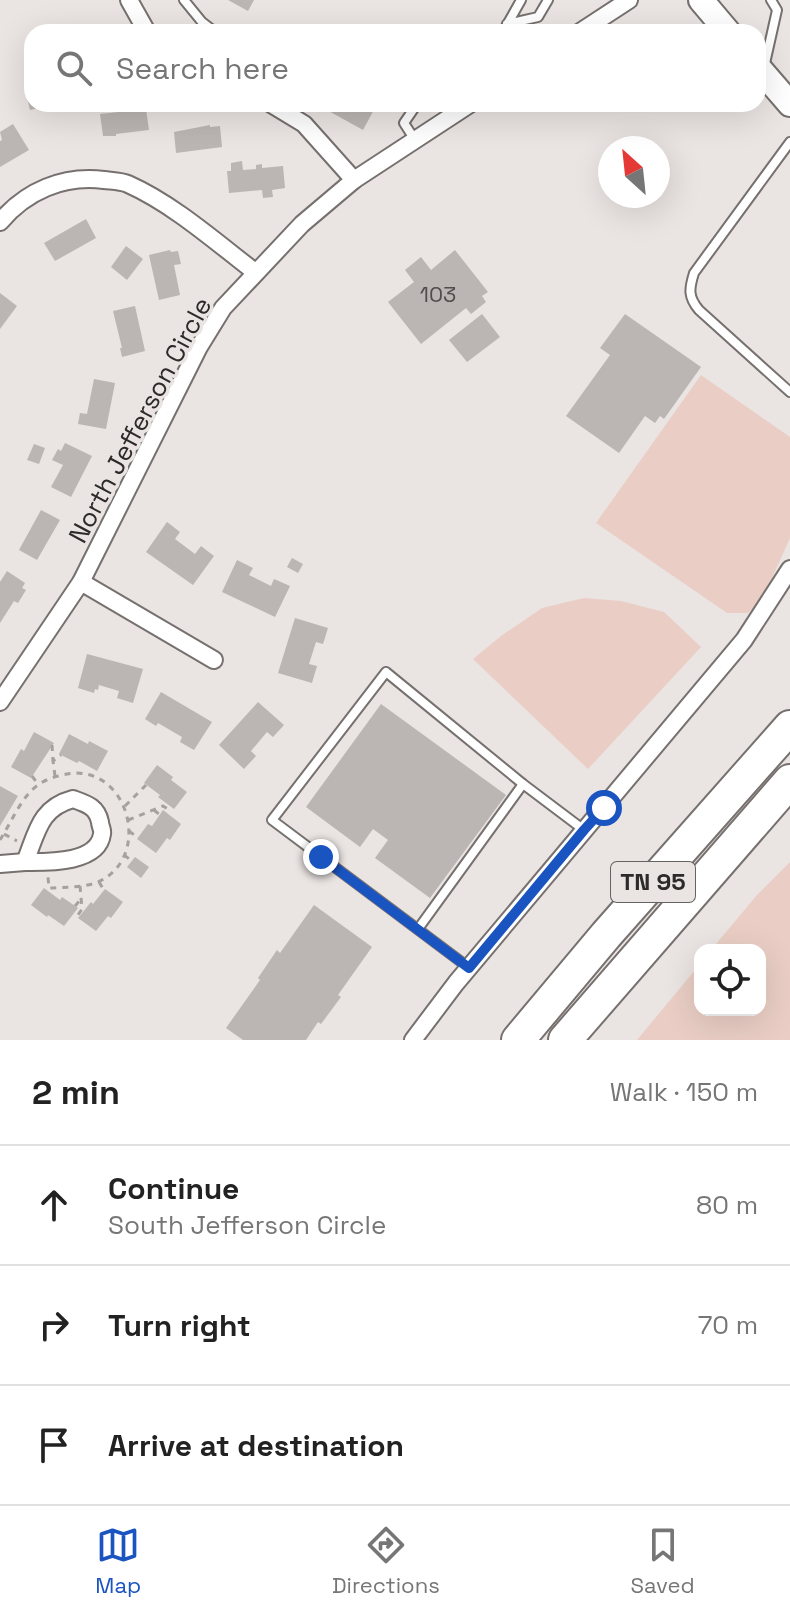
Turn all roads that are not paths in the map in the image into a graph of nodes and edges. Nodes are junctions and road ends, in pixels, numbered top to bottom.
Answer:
1 (129, 0) edge
2 (184, 0) edge
3 (521, 0) edge
4 (548, 0) edge
5 (629, 0) edge
6 (701, 0) edge
7 (771, 0) edge
8 (142, 24) edge
9 (205, 24) edge
10 (507, 24) edge
11 (517, 24) edge
12 (592, 24) edge
13 (721, 24) edge
14 (766, 49) edge
15 (766, 77) edge
16 (790, 104) edge
17 (288, 112) edge
18 (412, 112) edge
19 (458, 112) edge
20 (415, 140) junction
21 (790, 142) edge
22 (354, 180) junction
23 (0, 222) edge
24 (255, 272) junction
25 (790, 392) edge
26 (790, 569) edge
27 (81, 582) junction
28 (214, 660) dead end
29 (0, 702) edge
30 (790, 727) edge
31 (790, 781) edge
32 (523, 784) junction
33 (584, 830) junction
34 (25, 862) junction
35 (0, 864) edge
36 (418, 929) junction
37 (469, 968) junction
38 (413, 1040) edge
39 (518, 1040) edge
40 (565, 1040) edge

1 - 8 street
2 - 9 lane
3 - 10 lane
4 - 11 lane
5 - 12 street
6 - 13 street
7 - 14 lane
15 - 16 street
17 - 22 street
18 - 20 lane
19 - 20 street, North Jefferson Circle
20 - 22 street, North Jefferson Circle
21 - 25 lane
22 - 24 street, North Jefferson Circle
23 - 24 street
24 - 27 street, North Jefferson Circle
26 - 33 street
27 - 28 street
27 - 29 street, North Jefferson Circle
30 - 39 highway, TN 95
31 - 40 highway, TN 95
32 - 33 lane
32 - 36 lane
32 - 36 lane
33 - 37 street
34 - 34 street
34 - 35 street
36 - 37 lane
37 - 38 street

